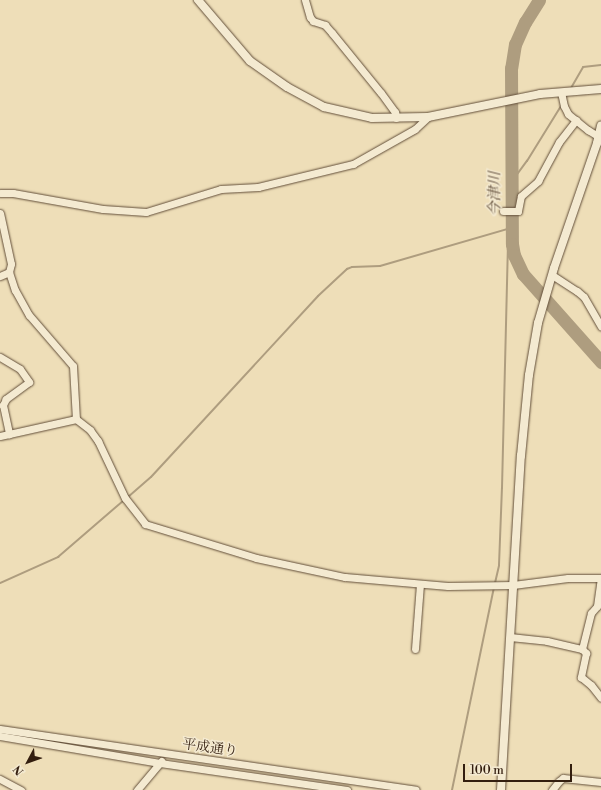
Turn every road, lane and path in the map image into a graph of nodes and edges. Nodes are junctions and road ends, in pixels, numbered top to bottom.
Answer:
1 (198, 0) edge
2 (304, 0) edge
3 (601, 89) edge
4 (561, 92) junction
5 (428, 117) junction
6 (396, 118) junction
7 (576, 120) junction
8 (601, 125) edge
9 (599, 142) edge
10 (0, 193) edge
11 (503, 211) dead end
12 (0, 213) edge
13 (1, 225) edge
14 (9, 272) junction
15 (0, 276) edge
16 (552, 276) junction
17 (601, 326) edge
18 (0, 357) edge
19 (76, 419) junction
20 (9, 434) junction
21 (0, 436) edge
22 (601, 579) edge
23 (420, 584) junction
24 (513, 585) junction
25 (510, 637) junction
26 (415, 649) dead end
27 (582, 649) junction
28 (601, 698) edge
29 (0, 729) edge
30 (0, 736) edge
31 (166, 755) junction
32 (160, 763) junction
33 (0, 779) edge
34 (601, 782) edge
35 (21, 790) edge
36 (137, 790) edge
37 (347, 790) edge
38 (416, 790) edge
39 (501, 790) edge
40 (552, 790) edge

1 - 6 street
2 - 6 street
3 - 4 street
4 - 5 street
4 - 7 street
5 - 6 street
5 - 10 street
7 - 9 street
7 - 11 street
8 - 9 street
9 - 16 street
12 - 13 street
13 - 14 street
14 - 15 street
14 - 19 street
16 - 17 street
16 - 24 street
18 - 20 street
19 - 20 street
19 - 23 street
20 - 21 street
22 - 24 street
22 - 27 street
23 - 24 street
23 - 26 street
24 - 25 street
25 - 27 street
25 - 39 street
27 - 28 street
29 - 31 street, 平成通り
30 - 32 street, 平成通り
31 - 32 street
31 - 38 street, 平成通り
32 - 36 street
32 - 37 street, 平成通り
33 - 35 street
34 - 40 street

